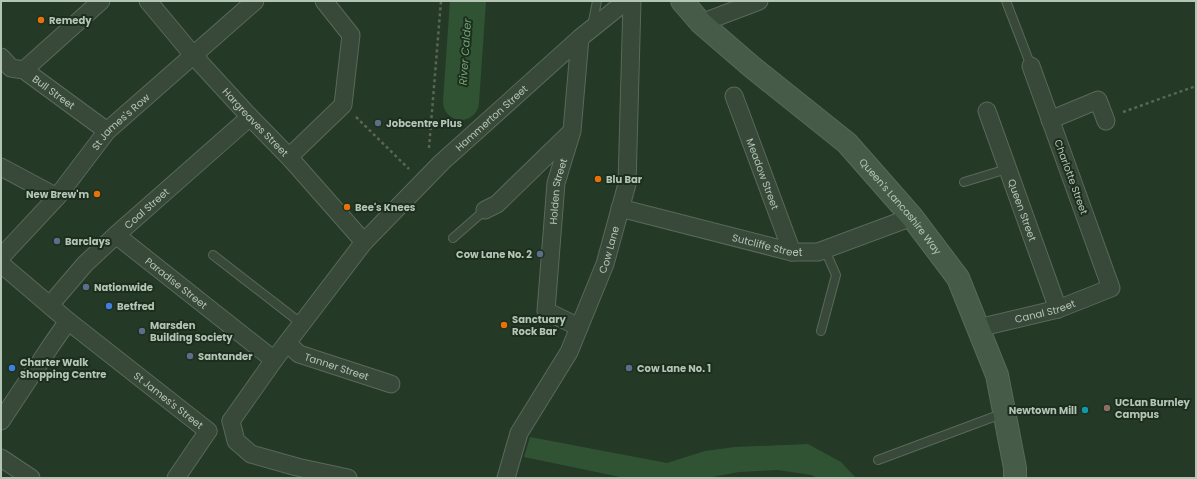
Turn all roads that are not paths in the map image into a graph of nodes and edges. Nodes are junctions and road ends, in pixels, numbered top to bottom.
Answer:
1 (101, 1) edge
2 (148, 1) edge
3 (255, 1) edge
4 (324, 1) edge
5 (597, 1) edge
6 (626, 1) edge
7 (632, 1) edge
8 (682, 1) edge
9 (759, 1) edge
10 (1006, 1) edge
11 (701, 23) junction
12 (586, 34) junction
13 (193, 55) junction
14 (1, 58) edge
15 (1031, 66) joint
16 (24, 70) junction
17 (734, 96) dead end
18 (987, 111) dead end
19 (250, 117) junction
20 (1050, 120) junction
21 (1106, 121) dead end
22 (572, 130) junction
23 (107, 131) junction
24 (289, 157) junction
25 (1, 167) edge
26 (1007, 169) junction
27 (964, 182) dead end
28 (57, 197) junction
29 (620, 208) junction
30 (485, 210) joint
31 (912, 217) junction
32 (116, 235) junction
33 (453, 238) dead end
34 (364, 242) junction
35 (825, 250) junction
36 (6, 252) edge
37 (792, 252) junction
38 (213, 255) dead end
39 (1, 264) edge
40 (1110, 288) joint
41 (50, 305) junction
42 (1058, 309) junction
43 (68, 321) junction
44 (302, 324) junction
45 (579, 327) junction
46 (978, 328) junction
47 (821, 331) dead end
48 (287, 343) junction
49 (274, 360) junction
50 (391, 384) dead end
51 (1004, 413) junction
52 (1, 421) edge
53 (231, 421) junction
54 (208, 431) junction
55 (1, 458) edge
56 (878, 460) dead end
57 (296, 473) edge
58 (31, 478) edge
59 (176, 478) edge
60 (348, 478) edge
61 (506, 478) edge
62 (1015, 478) edge

1 - 16 street
2 - 13 street, Hargreaves Street
3 - 13 street, St James's Row
4 - 24 street
5 - 12 lane
6 - 12 street, Hammerton Street
7 - 29 street, Cow Lane
8 - 11 main road, Queen's Lancashire Way
9 - 11 street
10 - 15 lane
11 - 31 main road, Queen's Lancashire Way
12 - 22 street, Holden Street
12 - 34 street, Hammerton Street
13 - 19 street, Hargreaves Street
13 - 23 street, St James's Row
14 - 16 street, Bull Street
15 - 20 street, Charlotte Street
16 - 23 street, Bull Street
17 - 37 street, Meadow Street
18 - 26 street, Queen Street
19 - 24 street, Hargreaves Street
19 - 32 street, Coal Street
20 - 21 street
20 - 40 street, Charlotte Street
22 - 30 street
22 - 45 street, Holden Street
23 - 28 street, St James's Row
24 - 34 street, Hargreaves Street
25 - 28 street
26 - 27 lane
26 - 42 street, Queen Street
28 - 36 street, St James's Row
29 - 37 street, Sutcliffe Street
29 - 45 street, Cow Lane
30 - 33 lane
31 - 35 street, Sutcliffe Street
31 - 46 main road, Queen's Lancashire Way
32 - 41 street, Coal Street
32 - 49 street, Paradise Street
34 - 44 street, Hammerton Street
35 - 37 street, Sutcliffe Street
35 - 47 lane
38 - 44 lane
39 - 41 street, St James's Street
40 - 42 street, Canal Street
41 - 43 street, St James's Street
42 - 46 street, Canal Street
43 - 52 street
43 - 54 street, St James's Street
44 - 48 street, Hammerton Street
45 - 61 street, Cow Lane
46 - 51 main road, Queen's Lancashire Way
48 - 49 street, Hammerton Street
48 - 50 street, Tanner Street
49 - 53 street, Hammerton Street
51 - 56 lane
51 - 62 main road, Queen's Lancashire Way
53 - 54 street, St James's Street
53 - 57 street
54 - 59 street
55 - 58 street
57 - 60 street

